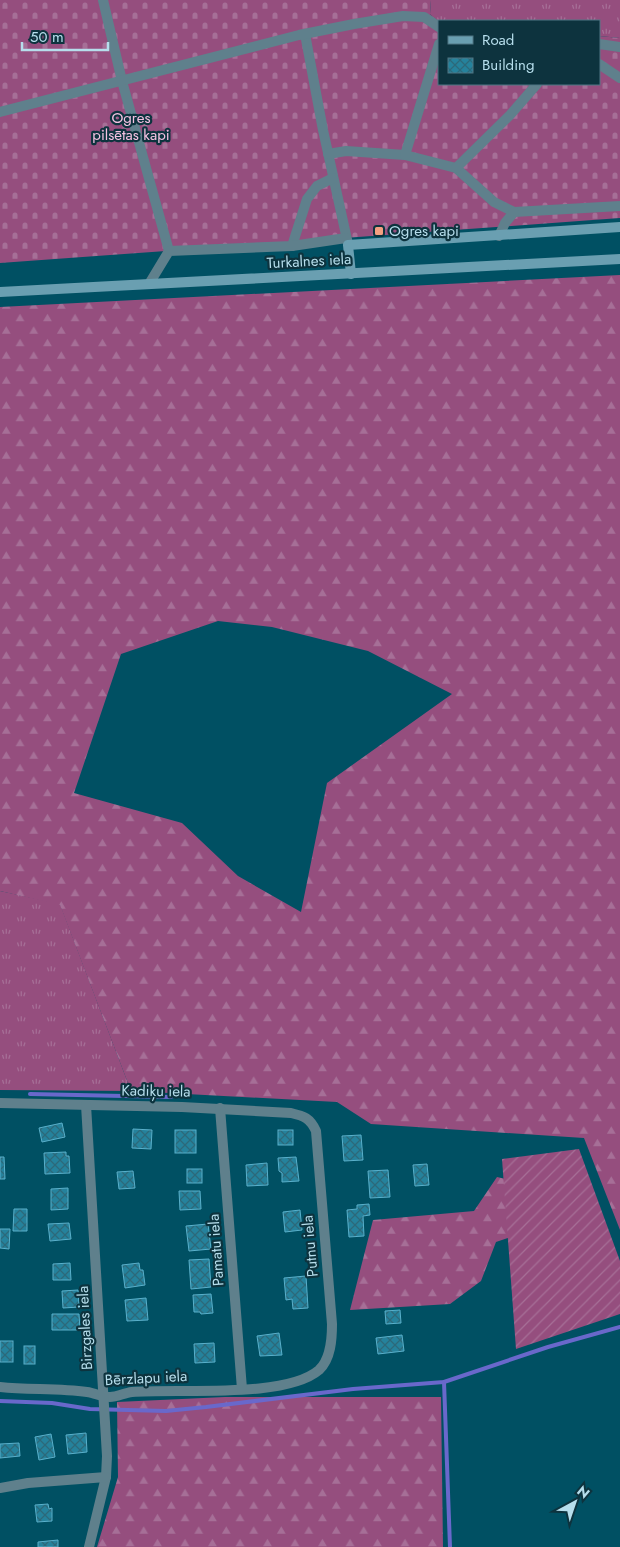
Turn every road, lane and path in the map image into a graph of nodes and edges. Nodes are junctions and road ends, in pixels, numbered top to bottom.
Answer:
1 (103, 0) edge
2 (438, 26) edge
3 (305, 34) junction
4 (600, 44) edge
5 (438, 47) edge
6 (620, 47) edge
7 (600, 65) edge
8 (620, 78) edge
9 (122, 81) junction
10 (536, 85) edge
11 (0, 112) edge
12 (328, 154) junction
13 (405, 155) junction
14 (456, 168) junction
15 (333, 178) junction
16 (620, 206) edge
17 (514, 212) junction
18 (620, 227) edge
19 (498, 236) junction
20 (347, 241) junction
21 (292, 246) junction
22 (169, 252) junction
23 (620, 259) edge
24 (351, 274) junction
25 (149, 284) junction
26 (0, 292) edge
27 (0, 1103) edge
28 (86, 1104) junction
29 (220, 1108) junction
30 (310, 1120) joint
31 (320, 1369) joint
32 (0, 1387) edge
33 (242, 1389) junction
34 (104, 1397) junction
35 (106, 1477) junction
36 (0, 1488) edge
37 (89, 1547) edge

1 - 9 street
2 - 3 street
3 - 9 street
3 - 12 street
4 - 6 street
5 - 13 street
7 - 8 street
9 - 11 street
9 - 22 street
10 - 14 street
12 - 13 street
12 - 15 street
13 - 14 street
14 - 17 street
15 - 20 street
15 - 21 street
16 - 17 street
17 - 19 street
18 - 19 main road
19 - 20 main road
20 - 21 street
20 - 24 main road
21 - 22 street
22 - 25 street
23 - 24 main road, Turkalnes iela
24 - 25 main road, Turkalnes iela
25 - 26 main road, Turkalnes iela
27 - 28 street, Kadiķu iela
28 - 29 street, Kadiķu iela
28 - 34 street, Birzgales iela
29 - 30 street, Kadiķu iela
29 - 33 street, Pamatu iela
30 - 31 street, Putnu iela
31 - 33 street, Bērzlapu iela
32 - 34 street, Bērzlapu iela
33 - 34 street, Bērzlapu iela
34 - 35 street, Birzgales iela
35 - 36 street
35 - 37 street, Birzgales iela

